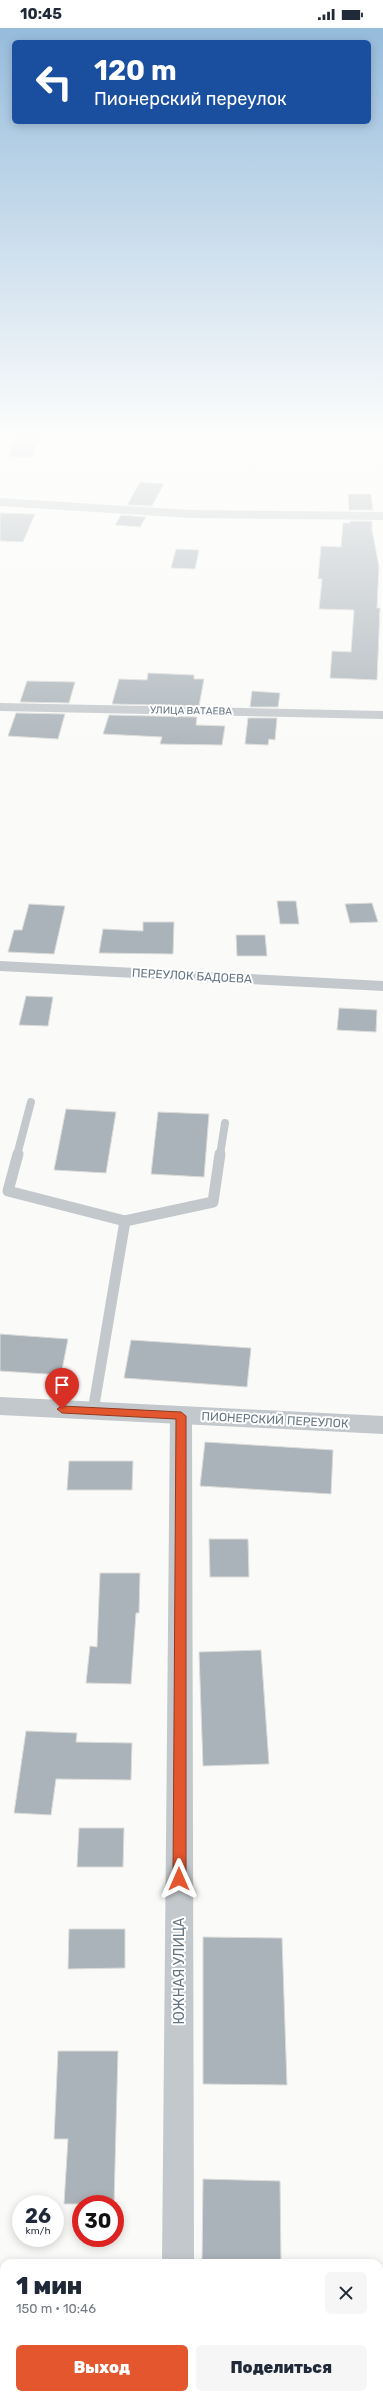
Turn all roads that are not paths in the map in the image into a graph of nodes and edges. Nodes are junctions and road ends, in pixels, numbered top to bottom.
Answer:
1 (0, 707) edge
2 (383, 715) edge
3 (0, 966) edge
4 (383, 986) edge
5 (31, 1102) dead end
6 (225, 1123) dead end
7 (125, 1221) junction
8 (0, 1406) edge
9 (93, 1411) junction
10 (181, 1416) junction
11 (383, 1425) edge
12 (178, 2259) edge

1 - 2 street, УЛИЦА ВАТАЕВА
3 - 4 street, ПЕРЕУЛОК БАДОЕВА
5 - 7 lane
6 - 7 lane
7 - 9 lane
8 - 9 street, ПИОНЕРСКИЙ ПЕРЕУЛОК
9 - 10 street, ПИОНЕРСКИЙ ПЕРЕУЛОК
10 - 11 street, ПИОНЕРСКИЙ ПЕРЕУЛОК
10 - 12 street, ЮЖНАЯ УЛИЦА

